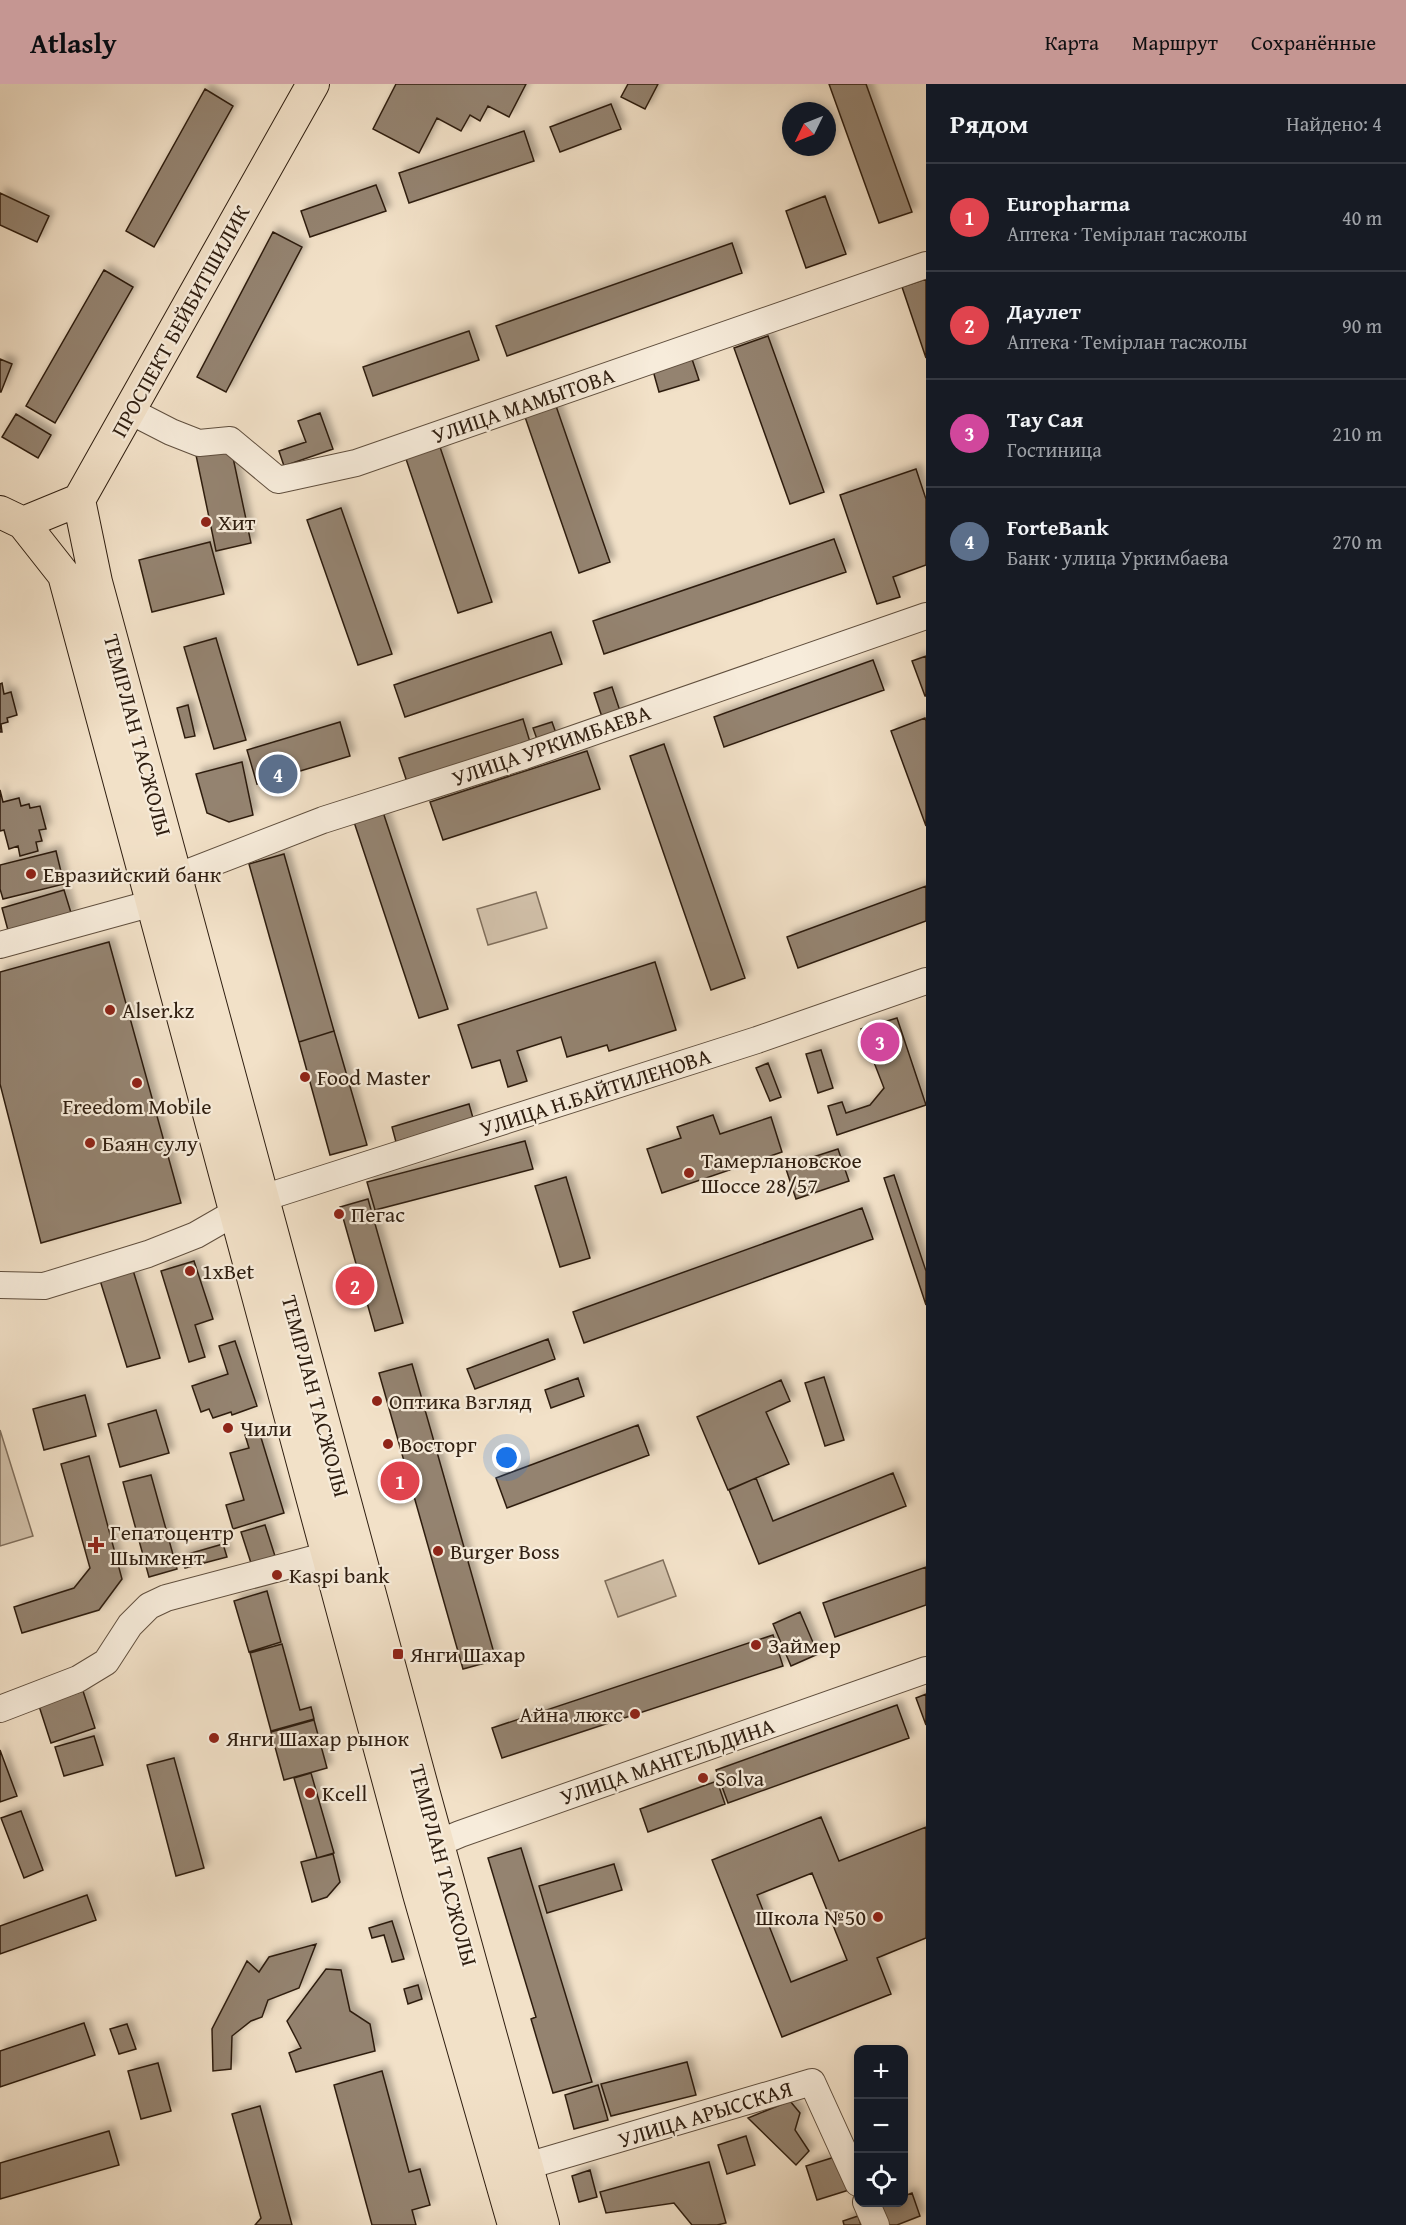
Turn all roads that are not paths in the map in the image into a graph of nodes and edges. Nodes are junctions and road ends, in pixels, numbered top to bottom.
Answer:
1 (313, 84) edge
2 (926, 265) edge
3 (130, 411) junction
4 (79, 500) junction
5 (12, 518) edge
6 (78, 570) junction
7 (926, 616) edge
8 (176, 877) junction
9 (153, 903) junction
10 (0, 945) edge
11 (926, 981) edge
12 (250, 1205) junction
13 (0, 1285) edge
14 (328, 1555) junction
15 (926, 1670) edge
16 (0, 1709) edge
17 (438, 1843) junction
18 (409, 1856) junction
19 (527, 2166) junction
20 (854, 2174) edge
21 (868, 2207) edge
22 (514, 2225) edge
23 (543, 2225) edge
24 (876, 2225) edge

1 - 3 main road, ПРОСПЕКТ БЕЙБИТШИЛИК
2 - 3 street, УЛИЦА МАМЫТОВА
3 - 4 main road, ПРОСПЕКТ БЕЙБИТШИЛИК
4 - 5 main road
4 - 6 main road
5 - 6 main road
6 - 8 main road, ТЕМІРЛАН ТАСЖОЛЫ
6 - 9 main road, ТЕМІРЛАН ТАСЖОЛЫ
7 - 8 street, УЛИЦА УРКИМБАЕВА
8 - 12 main road, ТЕМІРЛАН ТАСЖОЛЫ
9 - 10 street
9 - 12 main road, ТЕМІРЛАН ТАСЖОЛЫ
11 - 12 street, УЛИЦА Н.БАЙТИЛЕНОВА
12 - 13 street, УЛИЦА Н.БАЙТИЛЕНОВА
12 - 14 main road, ТЕМІРЛАН ТАСЖОЛЫ
12 - 17 main road, ТЕМІРЛАН ТАСЖОЛЫ
14 - 16 street
14 - 18 main road, ТЕМІРЛАН ТАСЖОЛЫ
15 - 17 street, УЛИЦА МАНГЕЛЬДИНА
17 - 18 street, УЛИЦА МАНГЕЛЬДИНА
17 - 19 main road, ТЕМІРЛАН ТАСЖОЛЫ
18 - 22 main road, ТЕМІРЛАН ТАСЖОЛЫ
19 - 20 street, УЛИЦА АРЫССКАЯ
19 - 23 main road, ТЕМІРЛАН ТАСЖОЛЫ
21 - 24 street

